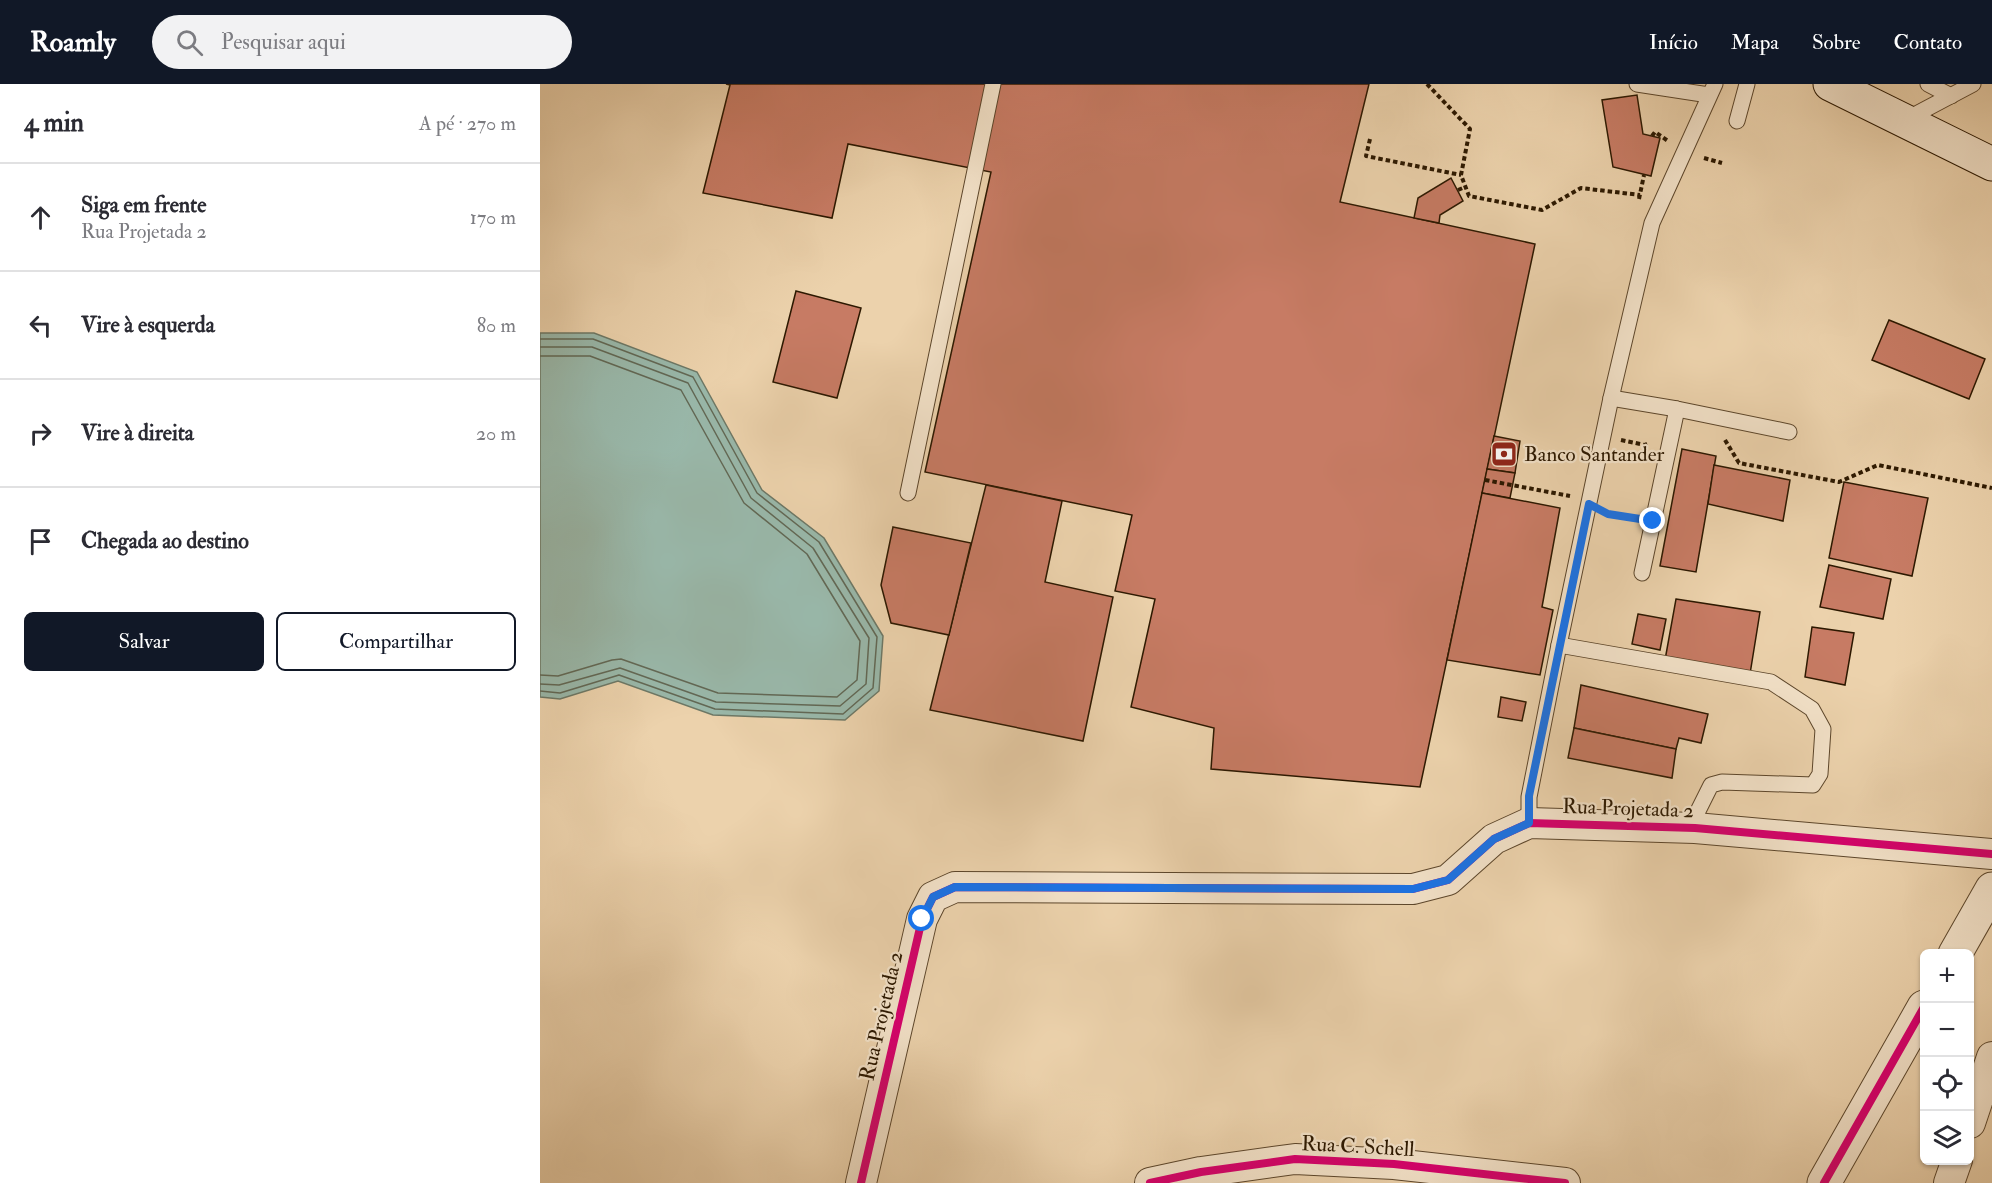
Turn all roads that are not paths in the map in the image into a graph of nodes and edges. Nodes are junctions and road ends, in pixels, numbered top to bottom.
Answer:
1 (993, 84) edge
2 (1637, 84) edge
3 (1748, 84) edge
4 (1830, 84) edge
5 (1928, 84) edge
6 (1973, 84) edge
7 (1712, 89) edge
8 (1951, 96) junction
9 (1905, 120) junction
10 (1737, 121) dead end
11 (1992, 164) edge
12 (1611, 398) junction
13 (1677, 409) junction
14 (1789, 432) dead end
15 (908, 493) dead end
16 (1642, 573) dead end
17 (1559, 645) junction
18 (1529, 823) junction
19 (1695, 828) junction
20 (1992, 854) edge
21 (1992, 889) edge
22 (1958, 949) edge
23 (1919, 1028) edge
24 (1983, 1064) edge
25 (1973, 1111) edge
26 (1956, 1165) edge
27 (861, 1183) edge
28 (1150, 1183) edge
29 (1565, 1183) edge
30 (1824, 1183) edge
31 (1949, 1183) edge

1 - 15 lane
2 - 7 lane
3 - 10 lane
4 - 9 street
5 - 8 lane
6 - 8 lane
7 - 12 lane
8 - 9 lane
9 - 11 street
12 - 13 lane
12 - 17 lane
13 - 14 lane
13 - 16 lane
17 - 18 lane
17 - 19 lane
18 - 19 street, Rua Projetada 2
18 - 27 street, Rua Projetada 2
19 - 20 street, Rua Projetada 2
21 - 22 street
23 - 30 street
24 - 25 street
26 - 31 street
28 - 29 street, Rua C. Schell

